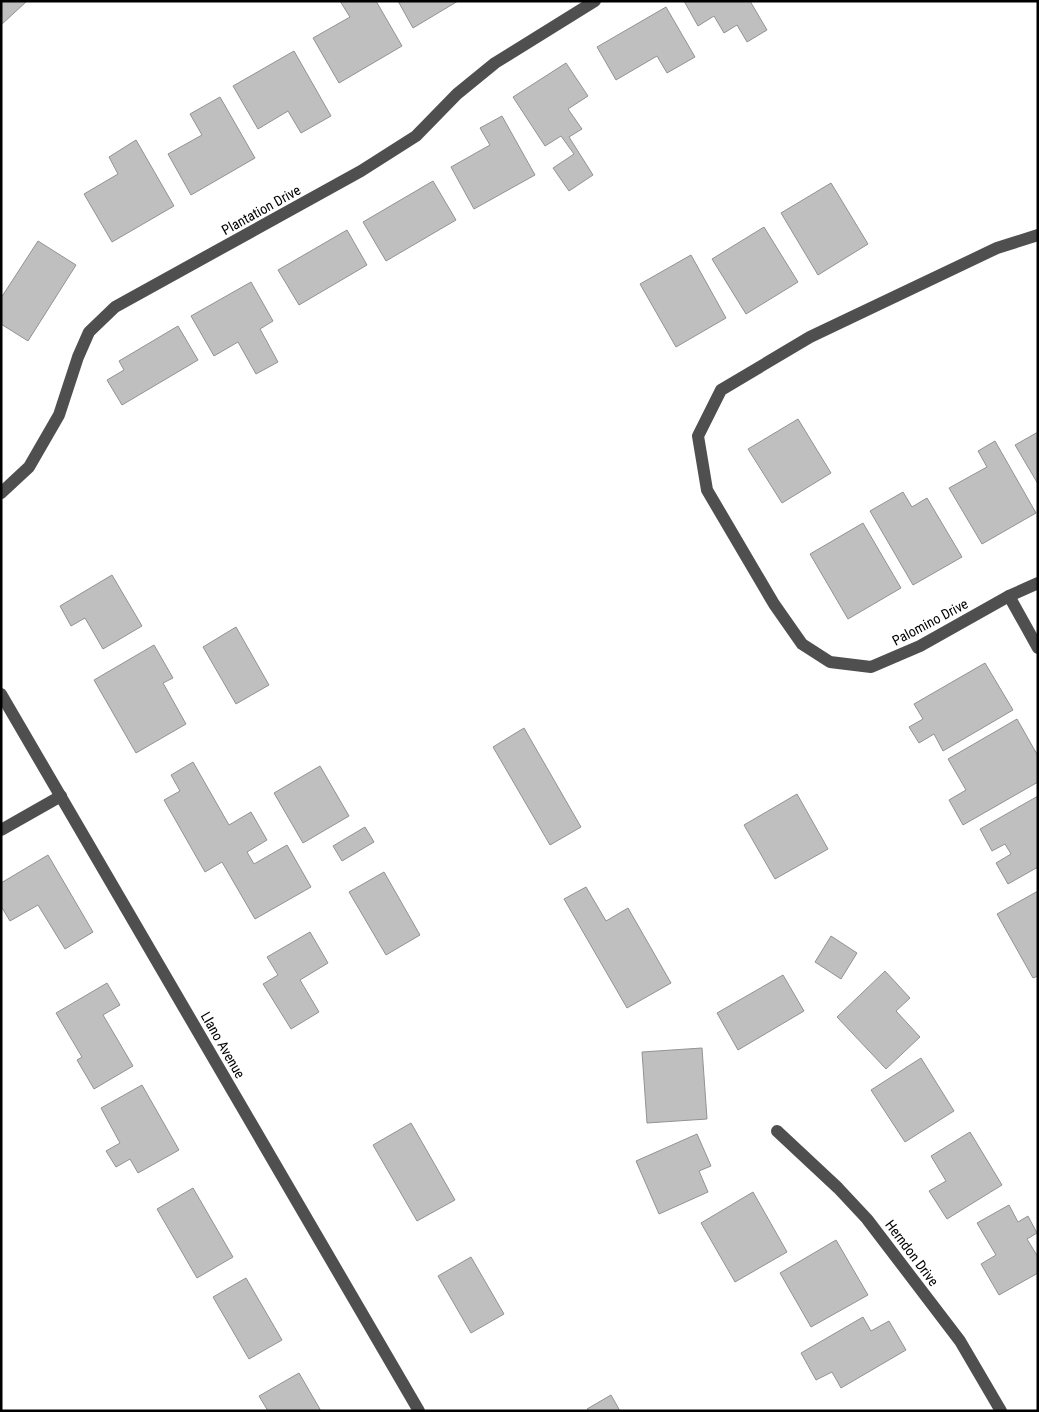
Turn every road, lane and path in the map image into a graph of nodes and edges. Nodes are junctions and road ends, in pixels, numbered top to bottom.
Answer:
1 (595, 1) edge
2 (1038, 235) edge
3 (1, 493) edge
4 (1038, 583) edge
5 (1009, 596) junction
6 (1038, 648) edge
7 (1, 694) edge
8 (61, 796) junction
9 (1, 830) edge
10 (777, 1131) dead end
11 (418, 1411) edge
12 (1002, 1411) edge

1 - 3 street, Plantation Drive
2 - 5 street, Palomino Drive
4 - 5 street, Palomino Drive
5 - 6 street
7 - 8 street, Llano Avenue
8 - 9 street
8 - 11 street, Llano Avenue
10 - 12 street, Herndon Drive

